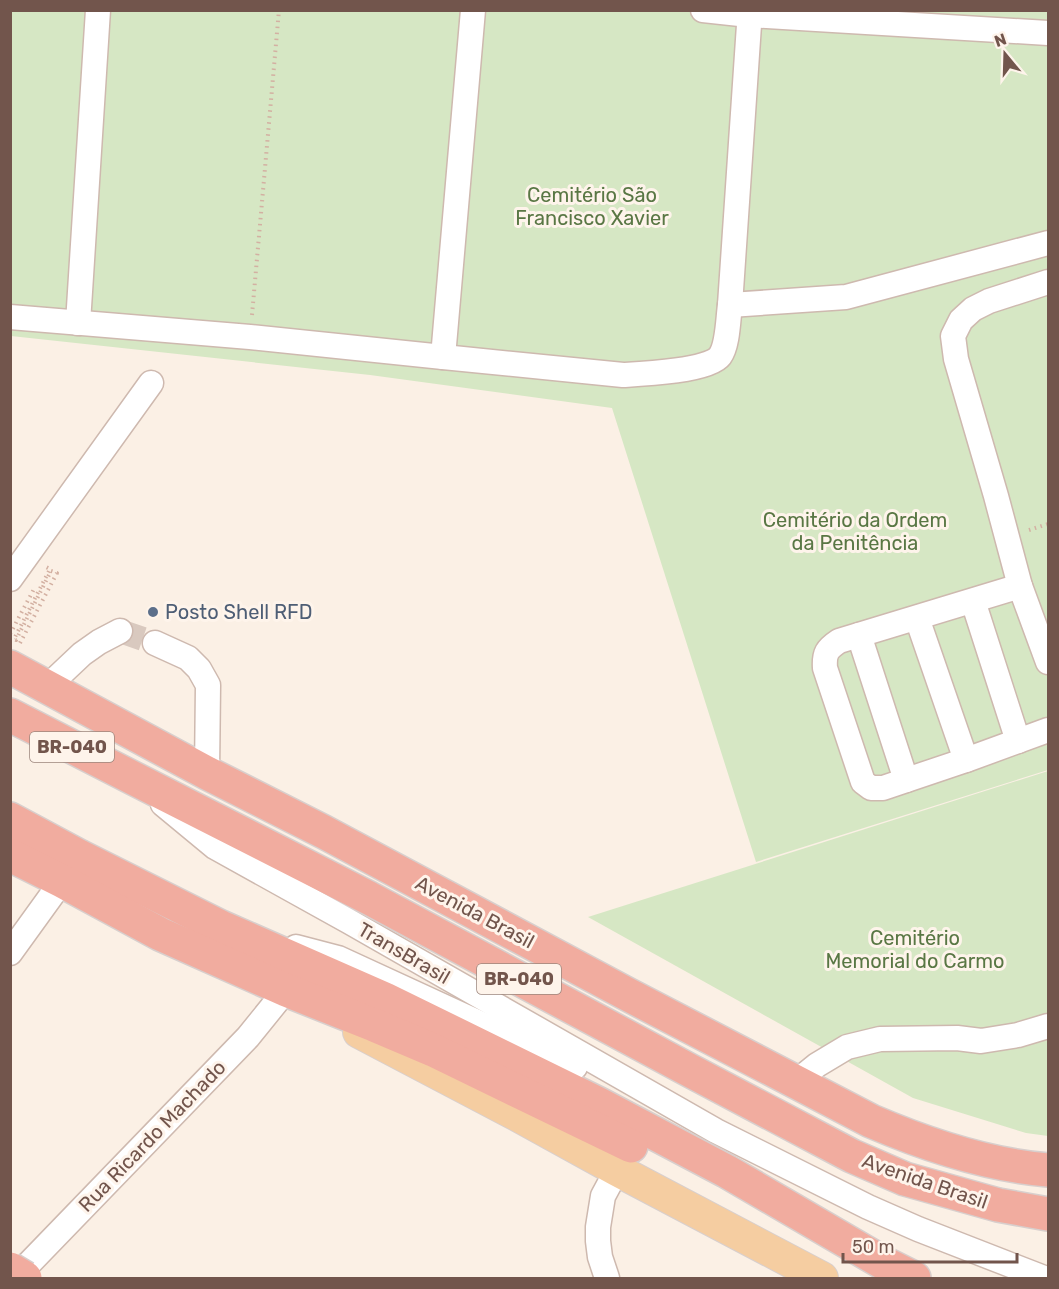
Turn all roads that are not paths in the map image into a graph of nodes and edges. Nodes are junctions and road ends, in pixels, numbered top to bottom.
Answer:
1 (98, 10) edge
2 (473, 10) edge
3 (703, 10) edge
4 (749, 13) edge
5 (1048, 33) edge
6 (1048, 243) edge
7 (1048, 282) edge
8 (730, 305) junction
9 (10, 317) edge
10 (78, 323) junction
11 (443, 357) junction
12 (151, 382) dead end
13 (10, 579) edge
14 (1020, 586) junction
15 (973, 601) junction
16 (917, 618) junction
17 (120, 631) dead end
18 (859, 635) junction
19 (155, 643) tunnel mouth
20 (13, 660) edge
21 (1048, 662) edge
22 (47, 687) junction
23 (10, 715) edge
24 (1048, 730) edge
25 (1018, 741) junction
26 (966, 760) junction
27 (207, 772) junction
28 (133, 778) junction
29 (906, 780) junction
30 (10, 819) edge
31 (10, 855) edge
32 (62, 881) junction
33 (221, 927) junction
34 (10, 953) edge
35 (294, 994) junction
36 (1048, 1026) edge
37 (796, 1082) junction
38 (724, 1135) junction
39 (617, 1170) junction
40 (1048, 1170) edge
41 (905, 1179) junction
42 (1048, 1214) edge
43 (1048, 1237) edge
44 (882, 1262) junction
45 (10, 1269) edge
46 (15, 1278) edge
47 (25, 1278) edge
48 (607, 1278) edge
49 (822, 1278) edge
50 (914, 1278) edge
51 (1044, 1278) edge

1 - 10 street
2 - 11 street
3 - 4 street
4 - 5 street
4 - 8 street
6 - 8 street
7 - 14 street
8 - 11 street
9 - 10 street
10 - 11 street
12 - 13 street
14 - 15 street
14 - 21 street
15 - 16 street
15 - 25 street
16 - 18 street
16 - 26 street
17 - 22 street
18 - 29 street
18 - 29 street
19 - 27 street
20 - 22 highway, Avenida Brasil
22 - 27 highway, Avenida Brasil
23 - 28 highway, Avenida Brasil / BR-040
24 - 25 street
25 - 26 street
26 - 29 street
27 - 37 highway, Avenida Brasil
28 - 38 street, TransBrasil
28 - 41 highway, Avenida Brasil / BR-040
30 - 33 highway
31 - 32 highway
32 - 34 street
32 - 35 highway
33 - 38 street, TransBrasil
33 - 44 highway
35 - 39 main road
35 - 44 highway
35 - 46 street, Rua Ricardo Machado
36 - 37 street
37 - 40 highway, Avenida Brasil
38 - 51 street
39 - 48 street
39 - 49 main road
41 - 42 highway, Avenida Brasil
41 - 43 highway
44 - 50 highway
45 - 47 highway, bridge

